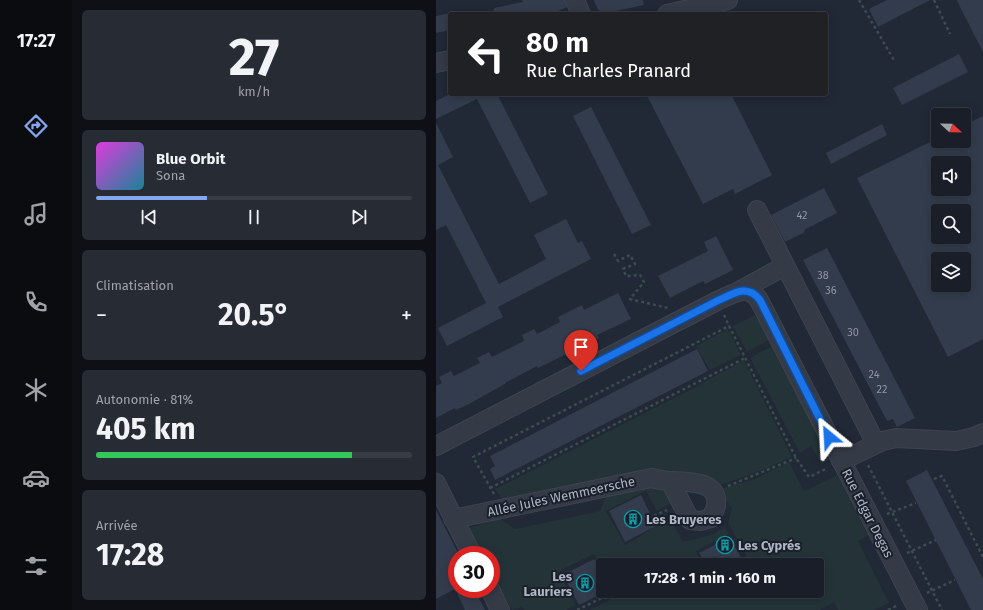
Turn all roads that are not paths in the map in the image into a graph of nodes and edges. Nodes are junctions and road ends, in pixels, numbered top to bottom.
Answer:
1 (575, 0) edge
2 (728, 0) edge
3 (580, 12) edge
4 (675, 12) edge
5 (448, 60) edge
6 (436, 63) edge
7 (756, 210) dead end
8 (785, 266) junction
9 (743, 291) junction
10 (983, 432) edge
11 (876, 444) junction
12 (436, 446) edge
13 (839, 456) junction
14 (670, 481) junction
15 (436, 483) edge
16 (453, 518) junction
17 (467, 546) edge
18 (494, 598) edge
19 (915, 604) edge
20 (500, 610) edge

1 - 3 street
2 - 4 street
5 - 6 street
7 - 8 street
8 - 9 street
8 - 11 street
9 - 12 street
9 - 13 street, Rue Edgar Degas
10 - 11 street
11 - 13 street
13 - 19 street, Rue Edgar Degas
14 - 14 street, Allée Jules Wemmeersche
14 - 16 street, Allée Jules Wemmeersche
15 - 16 street
16 - 17 street
18 - 20 street

